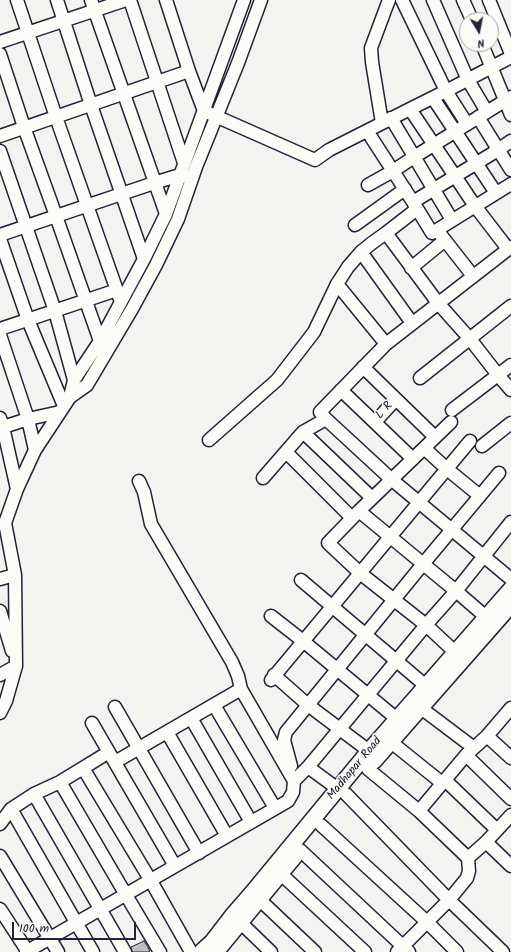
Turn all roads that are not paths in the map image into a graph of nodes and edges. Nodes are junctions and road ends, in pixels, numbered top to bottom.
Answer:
1 (17, 0) edge
2 (57, 0) edge
3 (126, 0) edge
4 (130, 0) edge
5 (166, 0) edge
6 (244, 0) edge
7 (261, 0) edge
8 (389, 0) edge
9 (402, 0) edge
10 (433, 0) edge
11 (463, 0) edge
12 (489, 0) edge
13 (93, 5) edge
14 (468, 12) edge
15 (64, 21) junction
16 (29, 32) junction
17 (0, 42) edge
18 (485, 52) edge
19 (0, 54) edge
20 (511, 55) edge
21 (491, 67) junction
22 (189, 71) junction
23 (468, 80) junction
24 (157, 82) junction
25 (446, 91) junction
26 (124, 94) junction
27 (433, 98) junction
28 (508, 99) edge
29 (91, 105) junction
30 (410, 108) junction
31 (204, 111) junction
32 (482, 115) junction
33 (511, 115) edge
34 (56, 117) junction
35 (216, 117) junction
36 (383, 122) junction
37 (467, 124) junction
38 (24, 128) junction
39 (455, 132) junction
40 (0, 136) edge
41 (371, 137) dead end
42 (511, 141) edge
43 (434, 144) junction
44 (498, 150) junction
45 (0, 151) edge
46 (414, 157) junction
47 (476, 163) junction
48 (182, 169) junction
49 (511, 170) edge
50 (393, 171) junction
51 (456, 176) junction
52 (193, 179) junction
53 (154, 183) junction
54 (511, 184) edge
55 (368, 185) dead end
56 (405, 189) junction
57 (434, 189) junction
58 (496, 193) junction
59 (122, 194) junction
60 (88, 205) junction
61 (415, 205) junction
62 (475, 206) junction
63 (166, 214) junction
64 (56, 216) junction
65 (452, 220) junction
66 (27, 226) junction
67 (355, 226) dead end
68 (437, 230) junction
69 (386, 233) junction
70 (0, 235) edge
71 (0, 239) edge
72 (445, 240) junction
73 (510, 248) edge
74 (361, 252) junction
75 (144, 259) junction
76 (412, 268) junction
77 (473, 276) junction
78 (337, 284) junction
79 (117, 290) junction
80 (86, 300) junction
81 (121, 302) junction
82 (438, 303) junction
83 (511, 306) edge
84 (55, 311) junction
85 (28, 320) junction
86 (412, 323) junction
87 (0, 329) edge
88 (0, 335) edge
89 (470, 338) junction
90 (100, 341) junction
91 (386, 344) junction
92 (511, 365) edge
93 (363, 367) junction
94 (498, 375) junction
95 (420, 378) dead end
96 (74, 380) junction
97 (341, 390) junction
98 (511, 390) edge
99 (396, 399) junction
100 (64, 405) junction
101 (28, 419) junction
102 (326, 419) junction
103 (375, 422) junction
104 (511, 423) edge
105 (1, 425) edge
106 (303, 432) junction
107 (435, 437) junction
108 (209, 440) dead end
109 (470, 441) dead end
110 (482, 446) dead end
111 (424, 448) junction
112 (35, 450) junction
113 (286, 452) junction
114 (413, 458) junction
115 (447, 469) junction
116 (499, 473) dead end
117 (263, 478) dead end
118 (392, 479) junction
119 (139, 481) dead end
120 (17, 489) junction
121 (480, 496) junction
122 (372, 498) junction
123 (419, 502) junction
124 (355, 514) junction
125 (3, 518) edge
126 (511, 522) edge
127 (452, 530) junction
128 (390, 537) junction
129 (484, 556) junction
130 (423, 564) junction
131 (360, 572) junction
132 (15, 575) junction
133 (0, 579) edge
134 (301, 580) dead end
135 (511, 580) edge
136 (511, 589) edge
137 (456, 591) junction
138 (394, 599) junction
139 (332, 606) junction
140 (510, 610) edge
141 (0, 611) edge
142 (271, 616) dead end
143 (486, 617) junction
144 (426, 625) junction
145 (366, 635) junction
146 (303, 641) junction
147 (455, 652) junction
148 (397, 660) junction
149 (16, 666) junction
150 (337, 669) junction
151 (0, 675) edge
152 (426, 686) junction
153 (0, 687) edge
154 (241, 689) junction
155 (368, 695) junction
156 (6, 701) junction
157 (214, 705) junction
158 (308, 705) junction
159 (115, 707) dead end
160 (421, 708) junction
161 (510, 710) edge
162 (0, 713) edge
163 (191, 718) junction
164 (397, 719) junction
165 (92, 723) dead end
166 (339, 729) junction
167 (167, 732) junction
168 (487, 736) junction
169 (391, 742) junction
170 (139, 748) junction
171 (369, 751) junction
172 (470, 751) junction
173 (112, 757) junction
174 (511, 758) edge
175 (308, 767) junction
176 (83, 768) junction
177 (368, 769) junction
178 (294, 781) junction
179 (60, 782) junction
180 (443, 782) junction
181 (342, 792) junction
182 (34, 794) junction
183 (511, 800) edge
184 (275, 808) junction
185 (11, 809) junction
186 (419, 811) junction
187 (510, 819) edge
188 (252, 822) junction
189 (0, 824) edge
190 (321, 825) junction
191 (497, 830) junction
192 (227, 836) junction
193 (486, 842) junction
194 (300, 850) junction
195 (199, 852) junction
196 (0, 856) edge
197 (468, 858) junction
198 (175, 866) junction
199 (511, 866) edge
200 (281, 874) junction
201 (151, 881) junction
202 (126, 895) junction
203 (260, 900) junction
204 (449, 900) junction
205 (0, 909) edge
206 (100, 909) junction
207 (240, 922) junction
208 (427, 922) junction
209 (76, 924) junction
210 (50, 939) junction
211 (403, 950) edge
212 (220, 951) edge
213 (28, 952) edge
214 (58, 952) edge
215 (93, 952) edge
216 (125, 952) edge
217 (160, 952) edge
218 (191, 952) edge
219 (201, 952) edge
220 (271, 952) edge
221 (316, 952) edge
222 (365, 952) edge
223 (457, 952) edge
224 (503, 952) edge

1 - 16 street
2 - 15 street
3 - 13 street
4 - 24 street
5 - 22 street
6 - 31 street
7 - 35 street
8 - 36 street
9 - 25 street
10 - 23 street
11 - 14 street
12 - 20 street
13 - 15 street
13 - 26 street
15 - 16 street
15 - 29 street
16 - 17 street
16 - 34 street
18 - 21 street
19 - 38 street
20 - 21 street
21 - 23 street
21 - 28 street
22 - 24 street
22 - 31 street
23 - 25 street
23 - 32 street
24 - 26 street
24 - 48 street
25 - 27 street
25 - 37 street
26 - 29 street
26 - 53 street
27 - 30 street
27 - 39 street
28 - 32 street
28 - 33 street
29 - 34 street
29 - 59 street
30 - 36 street
30 - 43 street
31 - 35 street
31 - 48 street
32 - 37 street
32 - 44 street
34 - 38 street
34 - 60 street
35 - 36 street
35 - 52 street
36 - 46 street
37 - 39 street
38 - 40 street
38 - 64 street
39 - 43 street
39 - 47 street
41 - 50 street
42 - 44 street
43 - 46 street
43 - 51 street
44 - 47 street
44 - 49 street
45 - 66 street
46 - 50 street
46 - 57 street
47 - 51 street
47 - 58 street
48 - 52 street
48 - 53 street
48 - 63 street
50 - 55 street
50 - 56 street
51 - 57 street
51 - 62 street
52 - 100 street
53 - 59 street
53 - 63 street
54 - 58 street
56 - 61 street
56 - 67 street
57 - 61 street
57 - 65 street
58 - 62 street
59 - 60 street
59 - 75 street
60 - 64 street
60 - 79 street
61 - 68 street
61 - 69 street
62 - 65 street
62 - 73 street
63 - 75 street
64 - 66 street
64 - 80 street
65 - 68 street
66 - 70 street
66 - 84 street
68 - 72 street
69 - 74 street
69 - 76 street
71 - 85 street
72 - 76 street
72 - 77 street
73 - 77 street
74 - 78 street
74 - 86 street
75 - 81 street
76 - 82 street
77 - 82 street
78 - 91 street
78 - 108 street
79 - 80 street
79 - 81 street
80 - 84 street
80 - 90 street
81 - 90 street
82 - 86 street
82 - 89 street
83 - 89 street
84 - 85 street
84 - 96 street
85 - 87 street
85 - 100 street
86 - 91 street
88 - 101 street
89 - 94 street
89 - 95 street
90 - 96 street
91 - 93 street
92 - 94 street
93 - 97 street
93 - 99 street
94 - 98 street
94 - 107 street
96 - 100 street
97 - 102 street
97 - 103 street
99 - 103 street, L R
99 - 107 street
100 - 101 street
100 - 112 street
101 - 105 street
101 - 112 street
102 - 106 street
102 - 118 street
103 - 114 street
104 - 110 street
105 - 120 street
106 - 113 street
106 - 122 street
107 - 111 street
109 - 115 street
111 - 114 street
111 - 115 street
112 - 120 street
113 - 117 street
113 - 124 street
114 - 118 street
115 - 121 street
115 - 123 street
116 - 121 street
118 - 122 street
118 - 123 street
119 - 154 street
120 - 125 street
121 - 127 street
122 - 124 street
123 - 127 street
123 - 128 street
124 - 128 street
124 - 131 street
125 - 132 street
126 - 129 street
127 - 129 street
127 - 130 street
128 - 130 street
128 - 131 street
129 - 135 street
129 - 137 street
130 - 137 street
130 - 138 street
131 - 138 street
131 - 139 street
132 - 133 street
132 - 149 street
134 - 139 street
136 - 143 main road, Madhapar Road
137 - 143 street
137 - 144 street
138 - 144 street
138 - 145 street
139 - 145 street
139 - 146 street
140 - 160 main road, Madhapar Road
141 - 149 street
142 - 146 street
143 - 147 main road, Madhapar Road
144 - 147 street
144 - 148 street
145 - 148 street
145 - 150 street
146 - 150 street
146 - 158 street
147 - 152 main road, Madhapar Road
148 - 152 street
148 - 155 street
149 - 151 street
149 - 156 street
150 - 155 street
150 - 158 street
152 - 164 main road, Madhapar Road
153 - 156 street
154 - 157 street
154 - 178 street
155 - 164 street
155 - 166 street
156 - 162 street
157 - 163 street
157 - 184 street
158 - 166 street
158 - 178 street
159 - 170 street
160 - 169 main road, Madhapar Road
160 - 172 street
161 - 168 street
163 - 167 street
163 - 188 street
164 - 171 main road, Madhapar Road
165 - 173 street
166 - 171 street
166 - 175 street
167 - 170 street
167 - 192 street
168 - 172 street
168 - 174 street
169 - 177 main road, Madhapar Road
169 - 180 street
170 - 173 street
170 - 195 street
171 - 181 main road, Madhapar Road
172 - 180 street
172 - 183 street
173 - 176 street
173 - 198 street
175 - 178 street
175 - 181 street
176 - 179 street
176 - 201 street
177 - 181 main road, Madhapar Road
177 - 186 street
178 - 184 street
179 - 182 street
179 - 202 street
180 - 186 street
180 - 191 street
181 - 190 main road, Madhapar Road
181 - 204 street
181 - 219 main road, Madhapar Road
182 - 185 street
182 - 206 street
184 - 188 street
185 - 189 street
185 - 209 street
186 - 197 street
187 - 191 street
188 - 192 street
190 - 194 main road, Madhapar Road
190 - 208 street
191 - 193 street
192 - 195 street
193 - 197 street
193 - 199 street
194 - 200 main road, Madhapar Road
194 - 211 street
195 - 198 street
196 - 210 street
197 - 204 street
198 - 201 street
200 - 203 main road, Madhapar Road
200 - 222 street
201 - 202 street
201 - 218 street
202 - 206 street
202 - 217 street
203 - 207 main road, Madhapar Road
203 - 221 street
204 - 208 street
204 - 224 street
205 - 213 street
206 - 209 street
206 - 216 street
207 - 212 main road, Madhapar Road
207 - 220 street
208 - 211 street
208 - 223 street
209 - 210 street
209 - 215 street
210 - 213 street
210 - 214 street

